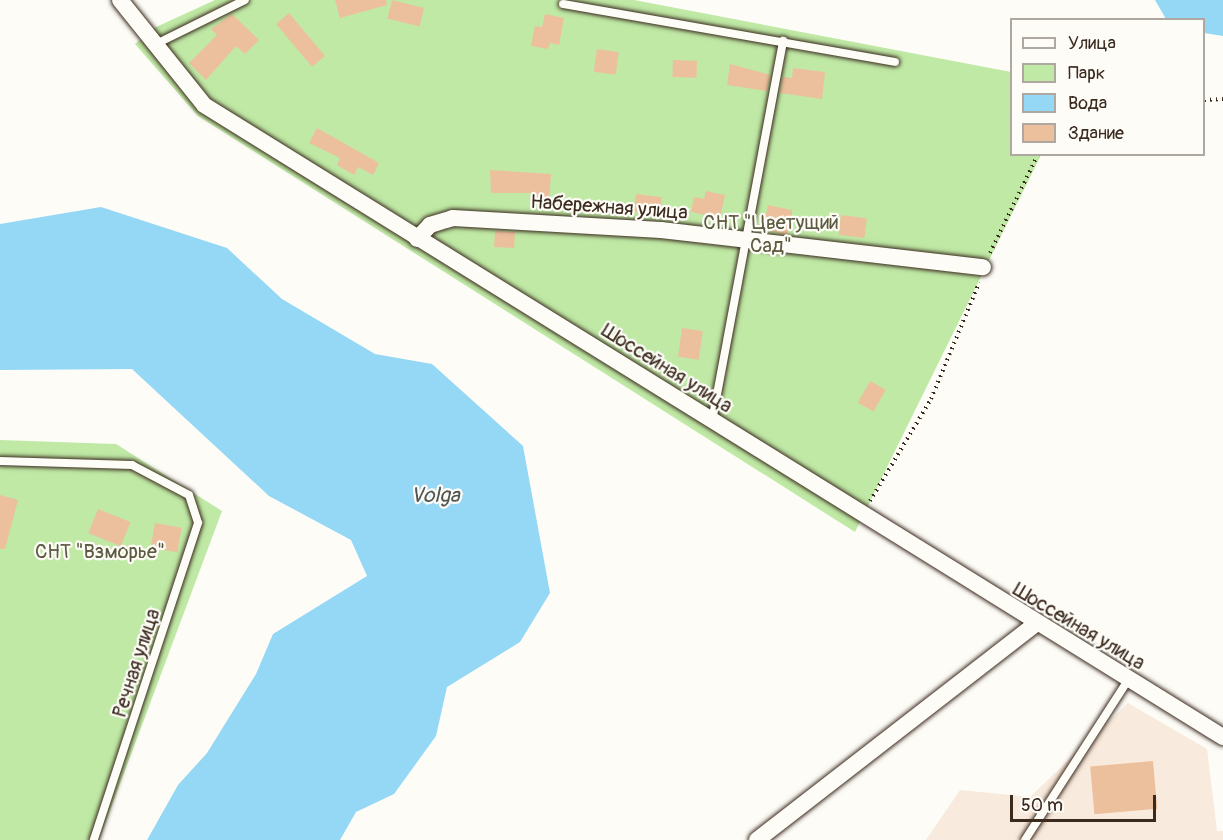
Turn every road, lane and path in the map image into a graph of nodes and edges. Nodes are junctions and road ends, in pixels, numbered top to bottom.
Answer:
1 (120, 0) edge
2 (245, 0) edge
3 (563, 4) dead end
4 (783, 42) junction
5 (156, 44) junction
6 (895, 63) dead end
7 (1223, 99) edge
8 (1205, 100) edge
9 (1037, 156) edge
10 (417, 238) junction
11 (747, 240) junction
12 (983, 267) junction
13 (712, 421) junction
14 (0, 461) edge
15 (860, 516) junction
16 (1035, 624) junction
17 (1128, 680) junction
18 (1223, 737) edge
19 (94, 840) edge
20 (757, 840) edge
21 (1025, 840) edge

1 - 5 street, Шоссейная улица
2 - 5 lane
3 - 4 lane
4 - 6 lane
4 - 11 lane
5 - 10 street, Шоссейная улица
7 - 8 path
9 - 12 path
10 - 11 street, Набережная улица
10 - 13 street, Шоссейная улица
11 - 12 street, Набережная улица
11 - 13 lane
12 - 15 path
13 - 15 street, Шоссейная улица
14 - 19 lane, Речная улица
15 - 16 street, Шоссейная улица
16 - 17 street, Шоссейная улица
16 - 20 street
17 - 18 street, Шоссейная улица
17 - 21 lane

